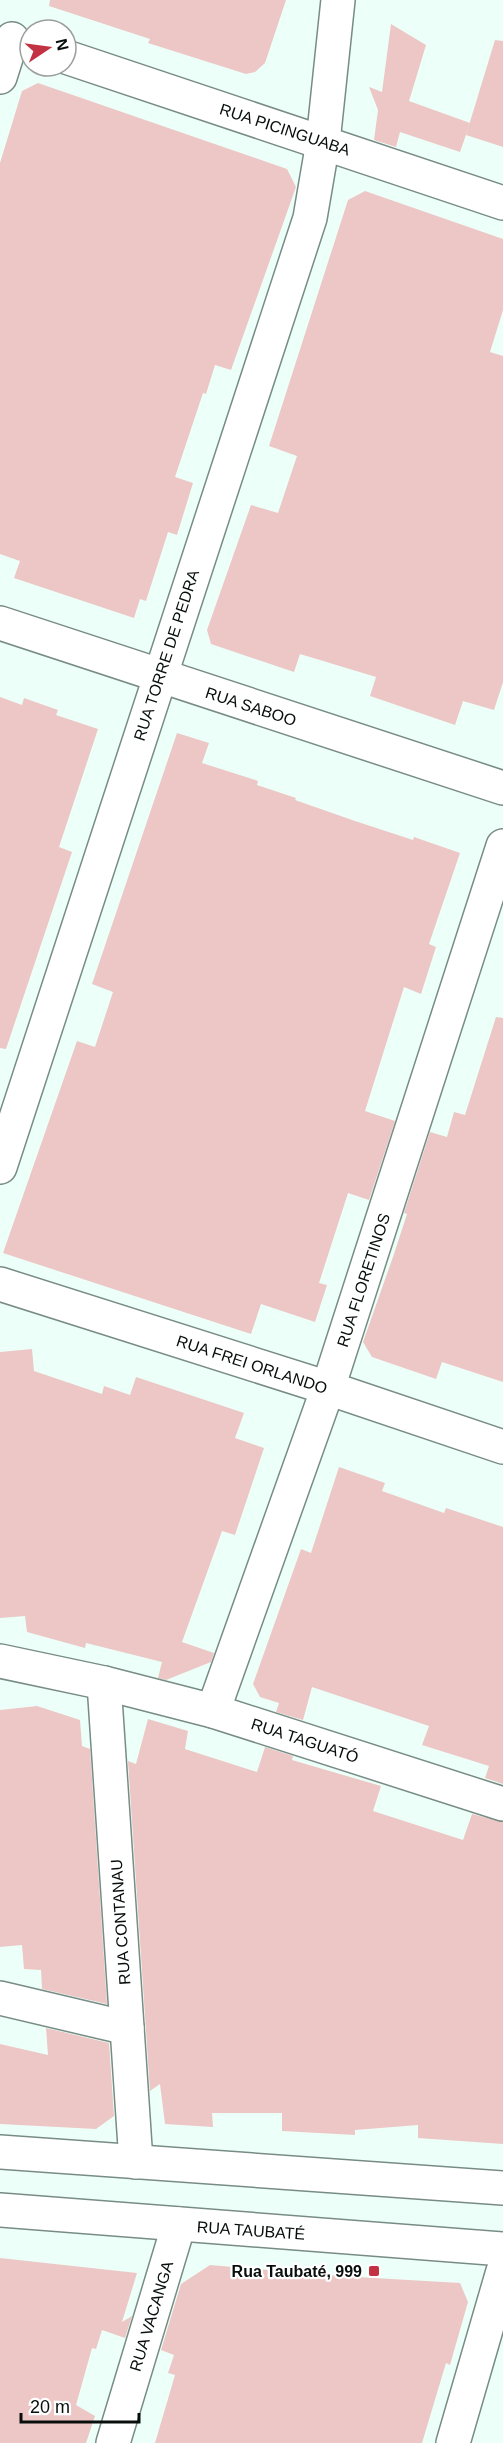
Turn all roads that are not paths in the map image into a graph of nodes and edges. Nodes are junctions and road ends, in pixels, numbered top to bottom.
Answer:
1 (338, 0) edge
2 (14, 40) edge
3 (78, 61) edge
4 (0, 77) edge
5 (323, 142) junction
6 (503, 203) edge
7 (0, 623) edge
8 (159, 676) junction
9 (503, 788) edge
10 (503, 846) edge
11 (0, 1167) edge
12 (0, 1284) edge
13 (328, 1388) junction
14 (503, 1447) edge
15 (0, 1661) edge
16 (104, 1683) junction
17 (213, 1711) junction
18 (503, 1804) edge
19 (0, 1998) edge
20 (127, 2028) junction
21 (0, 2152) edge
22 (136, 2162) junction
23 (503, 2188) edge
24 (0, 2210) edge
25 (179, 2224) junction
26 (503, 2249) edge
27 (503, 2271) edge
28 (113, 2443) edge
29 (453, 2443) edge

1 - 5 street, RUA TORRE DE PEDRA
2 - 4 street
3 - 5 street, RUA PICINGUABA
5 - 6 street, RUA PICINGUABA
5 - 8 street, RUA TORRE DE PEDRA
7 - 8 street, RUA SABOO
8 - 9 street, RUA SABOO
8 - 11 street, RUA TORRE DE PEDRA
10 - 13 street, RUA FLORETINOS
12 - 13 street, RUA FREI ORLANDO
13 - 14 street, RUA FREI ORLANDO
13 - 17 street, RUA FLORETINOS
15 - 16 street, RUA TAGUATÓ
16 - 17 street, RUA TAGUATÓ
16 - 20 street, RUA CONTANAU
17 - 18 street, RUA TAGUATÓ
19 - 20 street
20 - 22 street, RUA CONTANAU
21 - 22 street
22 - 23 street
24 - 25 street, RUA TAUBATÉ
25 - 26 street, RUA TAUBATÉ
25 - 28 street, RUA VACANGA
27 - 29 street

